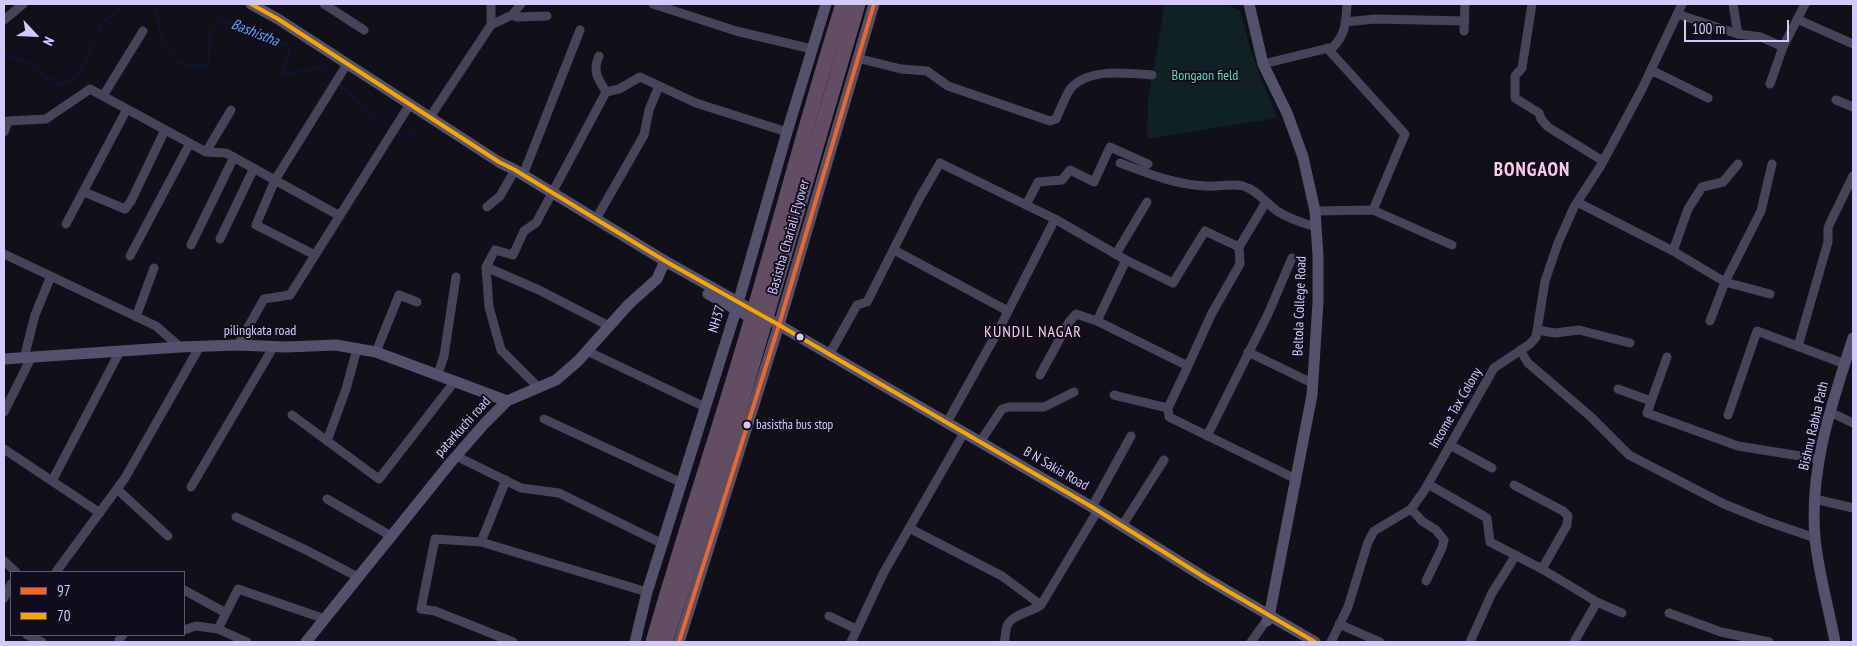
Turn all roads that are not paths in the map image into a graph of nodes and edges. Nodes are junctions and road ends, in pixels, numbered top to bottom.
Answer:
1 (23, 4) edge
2 (251, 4) edge
3 (324, 4) edge
4 (491, 4) edge
5 (521, 4) edge
6 (653, 4) edge
7 (826, 4) edge
8 (843, 4) edge
9 (858, 4) edge
10 (874, 4) edge
11 (1249, 4) edge
12 (1347, 4) edge
13 (1465, 4) edge
14 (1532, 4) edge
15 (1682, 4) edge
16 (1733, 4) edge
17 (1805, 4) edge
18 (672, 7) edge
19 (512, 15) junction
20 (547, 16) dead end
21 (1675, 18) junction
22 (4, 20) edge
23 (1797, 20) junction
24 (1465, 21) junction
25 (1345, 22) junction
26 (491, 25) junction
27 (364, 30) dead end
28 (580, 30) dead end
29 (142, 31) dead end
30 (1464, 31) dead end
31 (1738, 34) junction
32 (1853, 44) edge
33 (1783, 47) junction
34 (1327, 48) junction
35 (812, 49) junction
36 (599, 56) dead end
37 (858, 58) junction
38 (347, 64) junction
39 (1263, 64) junction
40 (1651, 70) junction
41 (1152, 75) dead end
42 (1770, 84) dead end
43 (659, 86) junction
44 (606, 92) junction
45 (103, 96) junction
46 (1708, 98) dead end
47 (1836, 100) dead end
48 (410, 104) junction
49 (1853, 107) edge
50 (127, 109) junction
51 (231, 110) dead end
52 (430, 118) junction
53 (165, 130) junction
54 (4, 132) edge
55 (787, 132) junction
56 (190, 143) junction
57 (206, 152) junction
58 (234, 157) junction
59 (1603, 161) junction
60 (1120, 164) dead end
61 (1148, 164) dead end
62 (1738, 164) dead end
63 (1772, 164) dead end
64 (254, 168) junction
65 (517, 173) junction
66 (1853, 176) edge
67 (275, 180) junction
68 (89, 194) dead end
69 (550, 195) junction
70 (1147, 202) dead end
71 (1266, 202) junction
72 (1577, 202) junction
73 (1026, 205) junction
74 (487, 207) dead end
75 (1373, 210) junction
76 (1315, 211) junction
77 (340, 216) junction
78 (596, 219) junction
79 (1055, 219) junction
80 (66, 224) dead end
81 (1316, 227) junction
82 (220, 239) dead end
83 (191, 245) dead end
84 (1452, 245) dead end
85 (1239, 247) junction
86 (894, 250) junction
87 (1673, 251) junction
88 (4, 254) edge
89 (1116, 254) junction
90 (315, 255) junction
91 (130, 256) dead end
92 (1292, 258) dead end
93 (1126, 260) junction
94 (664, 264) junction
95 (486, 267) junction
96 (154, 268) dead end
97 (50, 276) junction
98 (456, 277) dead end
99 (1725, 282) junction
100 (1770, 294) dead end
101 (417, 302) dead end
102 (737, 306) junction
103 (1008, 311) junction
104 (136, 317) junction
105 (1710, 321) dead end
106 (1097, 322) junction
107 (609, 326) junction
108 (778, 328) junction
109 (1537, 330) junction
110 (1853, 338) edge
111 (1630, 343) dead end
112 (238, 345) junction
113 (200, 346) junction
114 (274, 346) junction
115 (1798, 346) junction
116 (180, 347) junction
117 (357, 349) junction
118 (1520, 350) junction
119 (120, 351) junction
120 (587, 351) junction
121 (376, 352) junction
122 (1248, 352) junction
123 (829, 356) junction
124 (1667, 357) dead end
125 (27, 358) junction
126 (4, 359) edge
127 (1845, 364) junction
128 (1188, 366) junction
129 (438, 374) junction
130 (1040, 375) dead end
131 (455, 381) junction
132 (1312, 383) junction
133 (539, 388) junction
134 (1618, 389) dead end
135 (1074, 392) dead end
136 (1114, 395) dead end
137 (507, 401) junction
138 (1651, 401) junction
139 (705, 407) junction
140 (1168, 408) junction
141 (4, 412) edge
142 (1830, 412) junction
143 (292, 415) dead end
144 (1728, 415) dead end
145 (950, 417) dead end
146 (544, 419) dead end
147 (1853, 423) edge
148 (1131, 436) dead end
149 (1207, 436) junction
150 (961, 438) junction
151 (327, 441) junction
152 (980, 442) junction
153 (1450, 445) junction
154 (4, 449) edge
155 (456, 456) junction
156 (1819, 459) junction
157 (1164, 460) dead end
158 (1492, 468) dead end
159 (1296, 479) junction
160 (506, 480) junction
161 (52, 481) junction
162 (682, 483) junction
163 (1428, 484) junction
164 (1514, 486) dead end
165 (191, 487) dead end
166 (117, 489) junction
167 (327, 499) dead end
168 (1815, 500) junction
169 (1853, 508) edge
170 (1411, 509) junction
171 (1093, 511) junction
172 (100, 513) junction
173 (236, 516) dead end
174 (1122, 526) junction
175 (909, 528) junction
176 (168, 536) dead end
177 (391, 536) junction
178 (1815, 538) junction
179 (482, 542) junction
180 (663, 544) junction
181 (1516, 555) junction
182 (4, 561) edge
183 (1542, 568) junction
184 (15, 571) edge
185 (57, 571) edge
186 (358, 577) junction
187 (1426, 581) dead end
188 (10, 586) edge
189 (185, 591) edge
190 (647, 592) junction
191 (4, 598) edge
192 (1597, 602) junction
193 (1041, 605) junction
194 (226, 613) junction
195 (1622, 613) dead end
196 (1669, 613) dead end
197 (830, 616) dead end
198 (324, 619) junction
199 (1268, 619) junction
200 (1339, 624) junction
201 (218, 629) junction
202 (185, 630) edge
203 (856, 630) junction
204 (29, 636) edge
205 (492, 638) edge
206 (42, 642) edge
207 (247, 642) edge
208 (306, 642) edge
209 (513, 642) edge
210 (635, 642) edge
211 (653, 642) edge
212 (665, 642) edge
213 (680, 642) edge
214 (851, 642) edge
215 (1004, 642) edge
216 (1251, 642) edge
217 (1301, 642) edge
218 (1315, 642) edge
219 (1331, 642) edge
220 (1380, 642) edge
221 (1470, 642) edge
222 (1574, 642) edge
223 (1770, 642) edge
224 (1835, 642) edge

1 - 22 street
2 - 38 street
3 - 27 street
4 - 26 street
5 - 19 street
6 - 18 street
7 - 35 street, NH37
8 - 211 highway, Basistha Chariali Flyover, bridge
9 - 212 highway, Basistha Chariali Flyover, bridge
10 - 37 street
11 - 39 street, Beltola College Road
12 - 25 street
13 - 24 street
14 - 59 street
15 - 21 street, Income Tax Colony
16 - 31 street
17 - 23 street
18 - 35 street
19 - 20 street
19 - 26 street
21 - 31 street
21 - 40 street, Income Tax Colony
23 - 32 street
23 - 33 street
24 - 25 street
24 - 30 street
25 - 34 street
26 - 52 street
28 - 65 street
29 - 45 street
31 - 33 street
33 - 42 street
34 - 39 street
34 - 75 street
35 - 55 street, NH37
36 - 44 street
37 - 41 street
37 - 108 street
38 - 48 street
38 - 67 street
39 - 76 street, Beltola College Road
40 - 46 street
40 - 59 street, Income Tax Colony
43 - 44 street
43 - 55 street
43 - 78 street
44 - 69 street
45 - 50 street
45 - 54 street
47 - 49 street
48 - 52 street
48 - 77 street
50 - 53 street
50 - 80 street
51 - 57 street
52 - 65 street
53 - 56 street
53 - 68 street
55 - 102 street, NH37
56 - 57 street
56 - 91 street
57 - 58 street
58 - 64 street
58 - 83 street
59 - 72 street, Income Tax Colony
60 - 71 street
61 - 73 street
62 - 87 street
63 - 99 street
64 - 67 street
64 - 82 street
65 - 69 street
65 - 74 street
66 - 115 street
67 - 77 street
67 - 90 street
69 - 78 street
69 - 94 street
69 - 95 street
70 - 89 street
71 - 81 street
71 - 85 street
72 - 87 street
72 - 109 street, Income Tax Colony
73 - 79 street
73 - 86 street
75 - 76 street
75 - 84 street
76 - 81 street, Beltola College Road
77 - 90 street
78 - 94 street
79 - 89 street
79 - 103 street
81 - 132 street, Beltola College Road
85 - 93 street
85 - 128 street
86 - 103 street
86 - 123 street
87 - 99 street
88 - 97 street
89 - 93 street
90 - 112 street
92 - 122 street
93 - 106 street
94 - 102 street
94 - 107 street, patarkuchi road
95 - 107 street
95 - 133 street
96 - 104 street
97 - 104 street
97 - 125 street
98 - 129 street
99 - 100 street
99 - 105 street
101 - 121 street
102 - 108 street
102 - 139 street, NH37
103 - 145 street
104 - 116 street
106 - 128 street
106 - 130 street
107 - 120 street, patarkuchi road
108 - 123 street, B N Sakia Road
108 - 150 street, B N Sakia Road
108 - 213 street
109 - 111 street
109 - 118 street, Income Tax Colony
110 - 127 street, Bishnu Rabha Path
112 - 113 street, pilingkata road
112 - 114 street, pilingkata road
113 - 116 street, pilingkata road
113 - 166 street
114 - 117 street, pilingkata road
114 - 165 street
115 - 127 street
115 - 144 street
116 - 119 street, pilingkata road
117 - 121 street, pilingkata road
117 - 151 street
118 - 153 street, Income Tax Colony
118 - 178 street
119 - 125 street, pilingkata road
119 - 161 street
120 - 133 street, patarkuchi road
120 - 139 street
121 - 129 street, pilingkata road
122 - 132 street
122 - 149 street
123 - 152 street, B N Sakia Road
124 - 138 street
125 - 126 street, pilingkata road
125 - 141 street
127 - 142 street, Bishnu Rabha Path
128 - 140 street
129 - 131 street, pilingkata road
131 - 137 street, pilingkata road
131 - 151 street
132 - 159 street, Beltola College Road
133 - 137 street, patarkuchi road
134 - 138 street
135 - 152 street
136 - 140 street
137 - 155 street, patarkuchi road
138 - 156 street
139 - 162 street, NH37
140 - 149 street
142 - 147 street
142 - 156 street, Bishnu Rabha Path
143 - 151 street
146 - 162 street
148 - 171 street
149 - 159 street
150 - 171 street, B N Sakia Road
150 - 175 street
152 - 171 street, B N Sakia Road
153 - 158 street
153 - 163 street, Income Tax Colony
154 - 161 street
155 - 160 street
155 - 177 street, patarkuchi road
156 - 168 street, Bishnu Rabha Path
157 - 174 street
159 - 199 street, Beltola College Road
160 - 179 street
160 - 180 street
161 - 172 street
162 - 180 street, NH37
163 - 170 street, Income Tax Colony
163 - 181 street
164 - 183 street
166 - 172 street
166 - 176 street
167 - 177 street
168 - 169 street
168 - 178 street, Bishnu Rabha Path
170 - 187 street
170 - 200 street, Income Tax Colony
171 - 174 street, B N Sakia Road
171 - 193 street
171 - 199 street, B N Sakia Road
172 - 185 street
173 - 186 street
174 - 199 street, B N Sakia Road
175 - 193 street
175 - 203 street
177 - 186 street, patarkuchi road
178 - 224 street, Bishnu Rabha Path
179 - 190 street
179 - 205 street
180 - 190 street, NH37
181 - 183 street
181 - 221 street
182 - 184 street
183 - 192 street
186 - 198 street, patarkuchi road
188 - 191 street
189 - 194 street
190 - 210 street, NH37
192 - 195 street
192 - 222 street
193 - 215 street
194 - 198 street
194 - 201 street
196 - 223 street
197 - 203 street
198 - 208 street, patarkuchi road
199 - 216 street
199 - 217 street, B N Sakia Road
199 - 218 street, B N Sakia Road
200 - 219 street, Income Tax Colony
200 - 220 street
201 - 202 street
201 - 207 street
203 - 214 street
204 - 206 street
205 - 209 street

